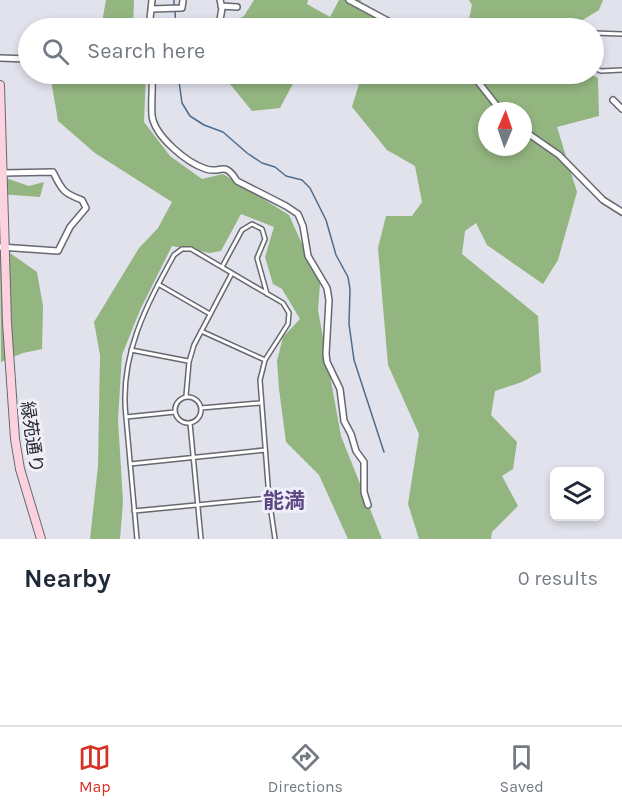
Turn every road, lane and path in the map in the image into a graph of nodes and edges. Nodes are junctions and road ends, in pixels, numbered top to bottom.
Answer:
1 (152, 0) edge
2 (183, 0) edge
3 (350, 0) edge
4 (221, 3) edge
5 (237, 7) dead end
6 (151, 9) junction
7 (151, 18) edge
8 (220, 18) edge
9 (383, 18) edge
10 (604, 33) edge
11 (622, 34) edge
12 (0, 58) edge
13 (18, 59) edge
14 (622, 70) edge
15 (604, 71) edge
16 (152, 84) edge
17 (480, 84) edge
18 (0, 85) edge
19 (613, 100) dead end
20 (494, 102) edge
21 (622, 109) edge
22 (532, 136) edge
23 (3, 173) junction
24 (2, 206) edge
25 (622, 212) edge
26 (3, 247) edge
27 (222, 267) junction
28 (232, 273) junction
29 (158, 284) junction
30 (267, 294) junction
31 (210, 314) junction
32 (201, 331) junction
33 (131, 350) junction
34 (265, 360) junction
35 (189, 362) junction
36 (186, 396) junction
37 (260, 403) junction
38 (201, 408) junction
39 (175, 412) junction
40 (126, 417) junction
41 (190, 423) junction
42 (266, 450) junction
43 (194, 458) junction
44 (130, 464) junction
45 (269, 498) junction
46 (198, 505) junction
47 (368, 505) dead end
48 (134, 511) junction
49 (41, 539) edge
50 (137, 539) edge
51 (201, 539) edge
52 (275, 539) edge

1 - 6 street
2 - 6 street
3 - 9 street
4 - 5 street
4 - 8 street
6 - 7 street
10 - 11 lane
12 - 13 street
14 - 15 lane
16 - 47 street
17 - 20 street
18 - 23 street, 緑苑通り
19 - 21 street
22 - 25 street
23 - 24 street, 緑苑通り
23 - 26 street
24 - 26 street, 緑苑通り
26 - 49 street, 緑苑通り
27 - 28 lane
27 - 29 lane
27 - 30 lane
28 - 30 lane
28 - 31 lane
29 - 31 lane
29 - 33 lane
30 - 34 lane
31 - 32 lane
32 - 34 lane
32 - 35 lane
33 - 35 lane
33 - 40 lane
34 - 37 lane
35 - 36 lane
36 - 38 lane
36 - 39 lane
37 - 38 lane
37 - 42 lane
38 - 41 lane
39 - 40 lane
39 - 41 lane
40 - 44 lane
41 - 43 lane
42 - 43 lane
42 - 45 lane
43 - 44 lane
43 - 46 lane
44 - 48 lane
45 - 46 lane
45 - 52 lane
46 - 48 lane
46 - 51 lane
48 - 50 lane

